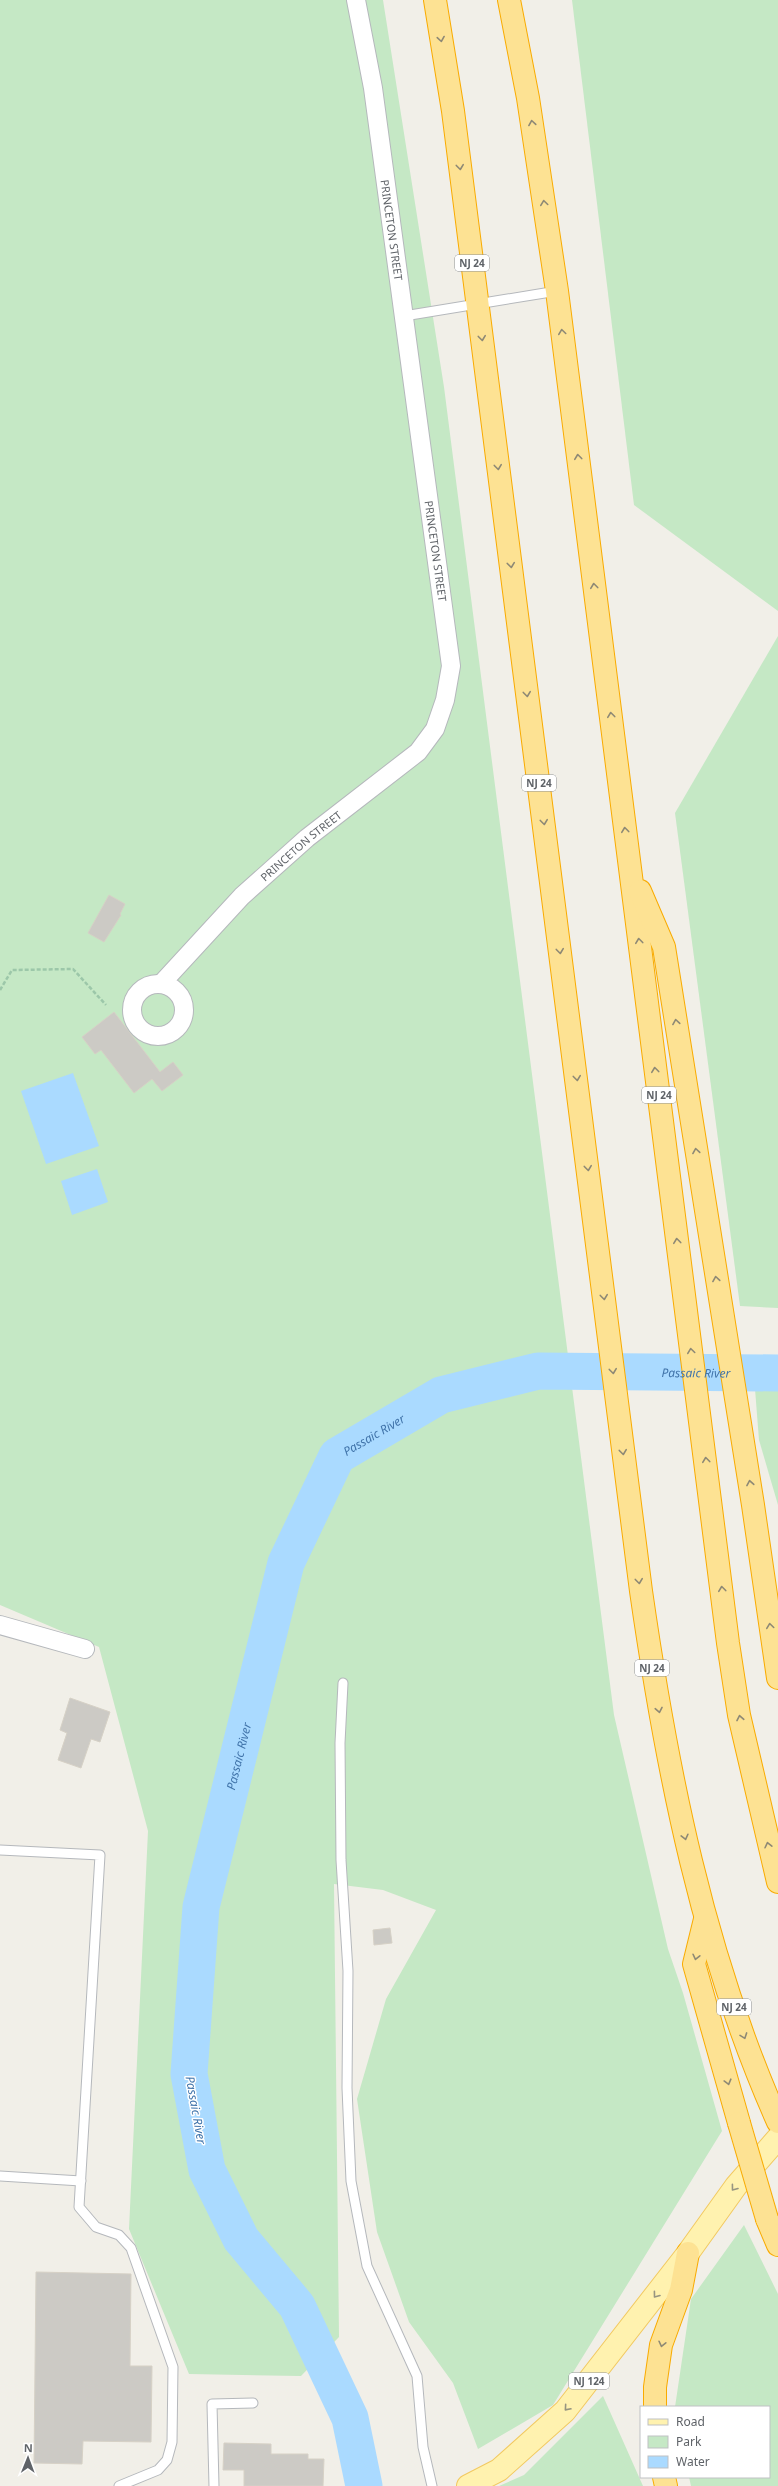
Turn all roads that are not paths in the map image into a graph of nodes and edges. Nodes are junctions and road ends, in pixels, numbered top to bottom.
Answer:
1 (356, 0) edge
2 (435, 0) edge
3 (509, 0) edge
4 (557, 291) junction
5 (477, 303) junction
6 (404, 316) junction
7 (630, 868) junction
8 (161, 984) dead end
9 (753, 1505) junction
10 (778, 1569) edge
11 (0, 1625) edge
12 (85, 1649) dead end
13 (778, 1678) edge
14 (343, 1683) dead end
15 (0, 1850) edge
16 (778, 1882) edge
17 (705, 1919) junction
18 (778, 2122) edge
19 (778, 2138) edge
20 (0, 2176) edge
21 (81, 2181) junction
22 (778, 2244) edge
23 (688, 2253) junction
24 (253, 2403) dead end
25 (655, 2406) edge
26 (119, 2486) edge
27 (214, 2486) edge
28 (432, 2486) edge
29 (468, 2486) edge

1 - 6 street, PRINCETON STREET
2 -> 5 highway, NJ 24
4 -> 3 highway, NJ 24
4 - 5 lane
7 -> 4 highway, NJ 24
5 - 6 lane
5 -> 17 highway, NJ 24
6 - 8 street, PRINCETON STREET
9 -> 7 highway
16 -> 7 highway, NJ 24
9 - 10 highway
13 -> 9 highway
11 - 12 street
14 - 28 lane
15 - 21 lane
17 -> 18 highway, NJ 24
17 -> 22 highway, bridge
19 -> 23 main road, NJ 124
20 - 21 lane
21 - 26 lane
23 -> 25 highway
23 -> 29 main road, NJ 124
24 - 27 lane

